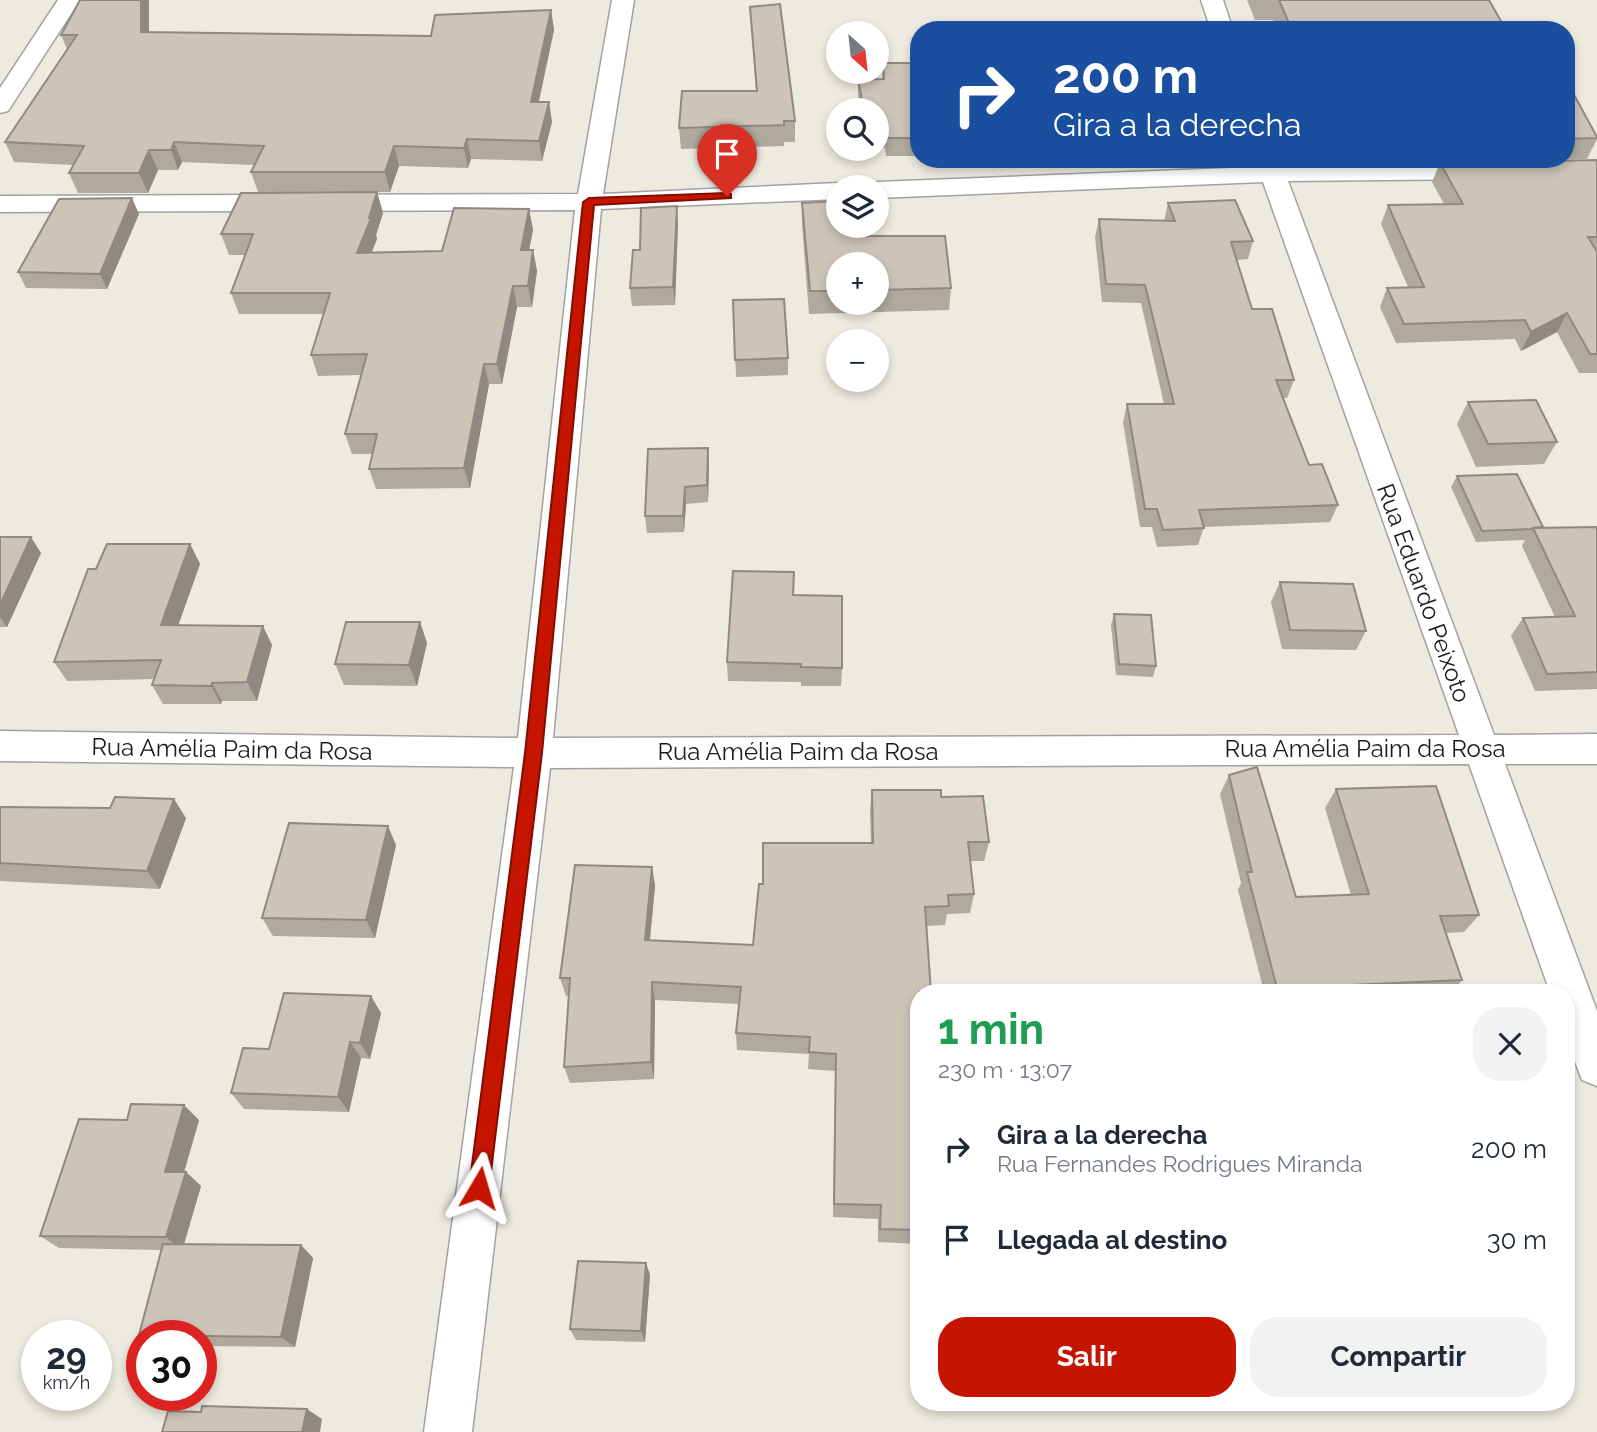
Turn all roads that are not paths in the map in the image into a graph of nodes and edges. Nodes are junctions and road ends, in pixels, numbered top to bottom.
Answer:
1 (69, 0) edge
2 (624, 0) edge
3 (1212, 0) edge
4 (1219, 21) edge
5 (0, 106) edge
6 (1253, 168) edge
7 (1270, 168) edge
8 (1328, 168) edge
9 (1502, 171) edge
10 (889, 189) edge
11 (826, 192) edge
12 (589, 202) junction
13 (0, 204) edge
14 (0, 746) edge
15 (1480, 747) junction
16 (1597, 749) edge
17 (534, 753) junction
18 (1567, 984) edge
19 (1575, 1006) edge
20 (1597, 1066) edge
21 (448, 1432) edge

1 - 5 street
2 - 12 street
3 - 4 street
6 - 10 street
7 - 15 street, Rua Eduardo Peixoto
8 - 9 street
11 - 12 street
12 - 13 street
12 - 17 street
14 - 17 street, Rua Amélia Paim da Rosa
15 - 16 street, Rua Amélia Paim da Rosa
15 - 17 street, Rua Amélia Paim da Rosa
15 - 18 street, Rua Eduardo Peixoto
17 - 21 street
19 - 20 street, Rua Eduardo Peixoto

